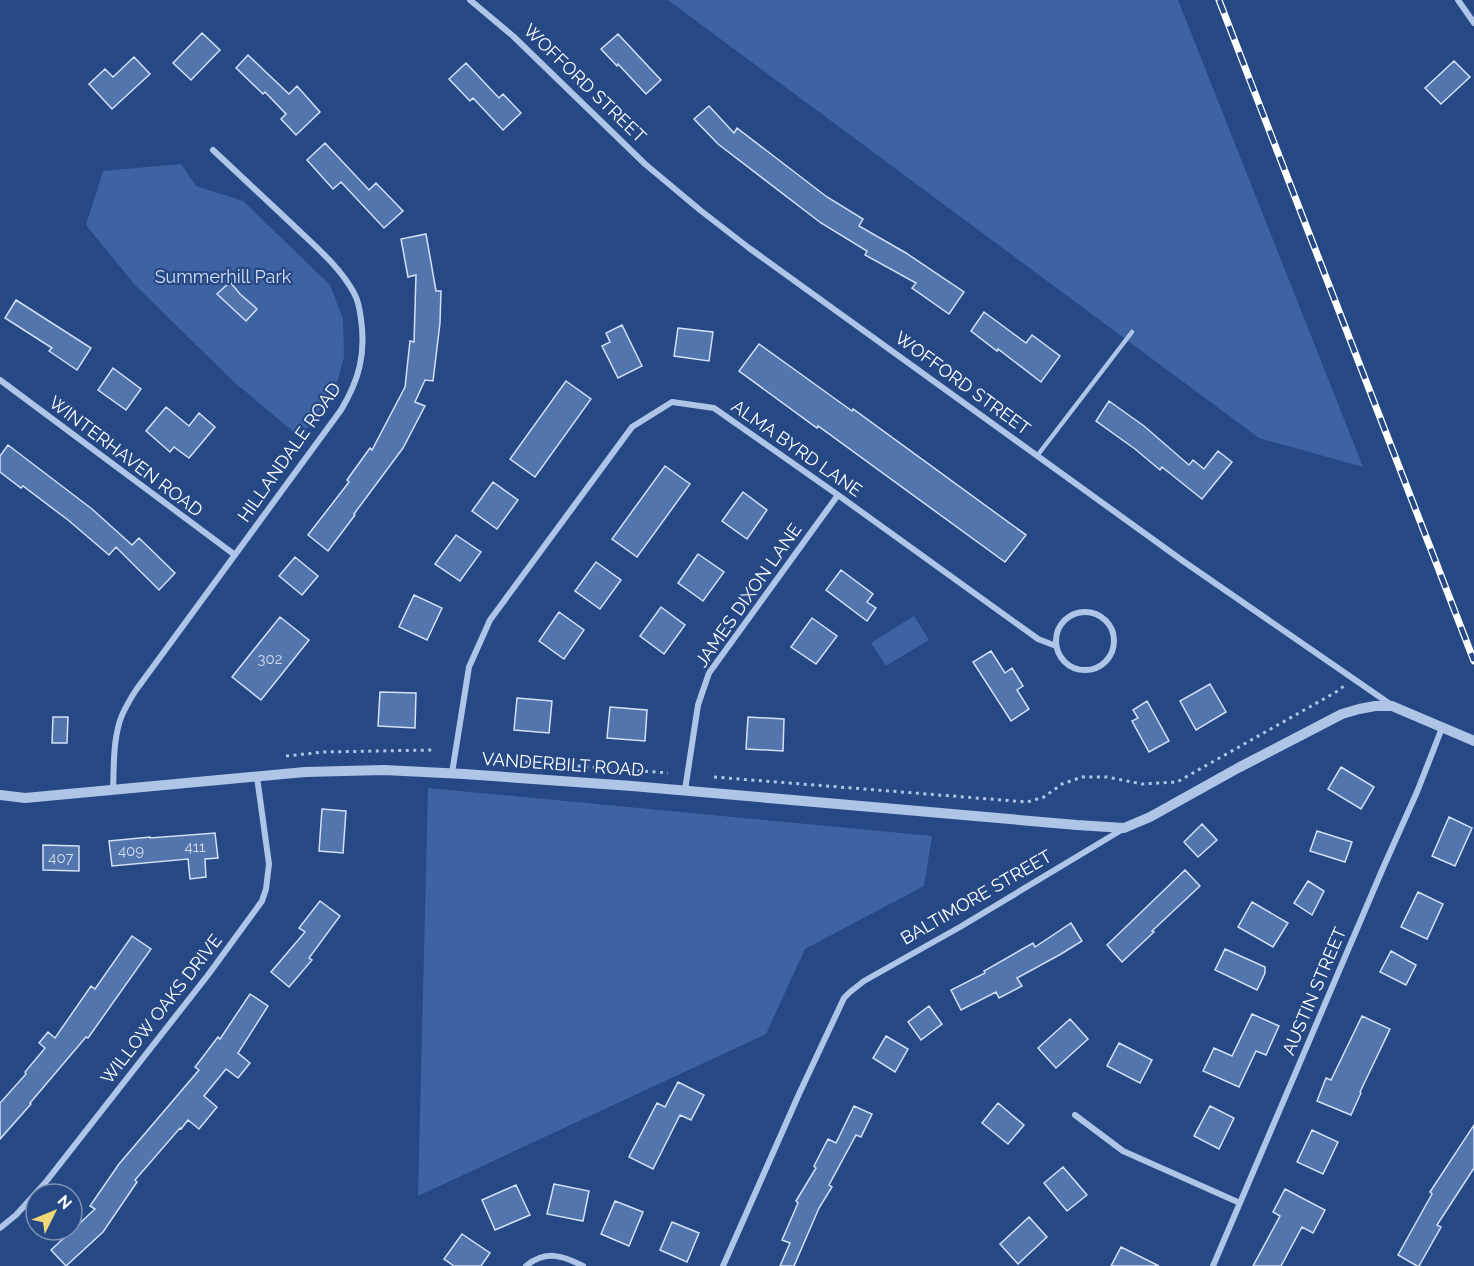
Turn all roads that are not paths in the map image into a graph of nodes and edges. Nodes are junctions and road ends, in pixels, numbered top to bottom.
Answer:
1 (470, 0) edge
2 (1458, 0) edge
3 (1474, 23) edge
4 (213, 150) dead end
5 (1132, 332) dead end
6 (0, 380) edge
7 (1037, 456) junction
8 (838, 495) junction
9 (235, 555) junction
10 (1056, 646) junction
11 (1392, 706) junction
12 (1442, 728) junction
13 (1471, 740) edge
14 (452, 773) junction
15 (257, 777) junction
16 (113, 790) junction
17 (685, 790) junction
18 (0, 795) edge
19 (1124, 828) junction
20 (1075, 1115) dead end
21 (1240, 1203) junction
22 (0, 1228) edge
23 (526, 1266) edge
24 (583, 1266) edge
25 (723, 1266) edge
26 (1213, 1266) edge

1 - 7 street, WOFFORD STREET
2 - 3 street
4 - 9 street, HILLANDALE ROAD
5 - 7 lane
6 - 9 street, WINTERHAVEN ROAD
7 - 11 street, WOFFORD STREET
8 - 10 street, ALMA BYRD LANE
8 - 14 street, ALMA BYRD LANE
8 - 17 street, JAMES DIXON LANE
9 - 16 street, HILLANDALE ROAD
10 - 10 street, ALMA BYRD LANE
11 - 12 street, WOFFORD STREET
11 - 19 street, BALTIMORE STREET
12 - 13 street, WOFFORD STREET
12 - 21 street, AUSTIN STREET
14 - 15 street, VANDERBILT ROAD
14 - 17 street, VANDERBILT ROAD
15 - 16 street, VANDERBILT ROAD
15 - 22 street, WILLOW OAKS DRIVE
16 - 18 street, VANDERBILT ROAD
17 - 19 street, VANDERBILT ROAD
19 - 25 street, BALTIMORE STREET
20 - 21 street
21 - 26 street, AUSTIN STREET
23 - 24 street

